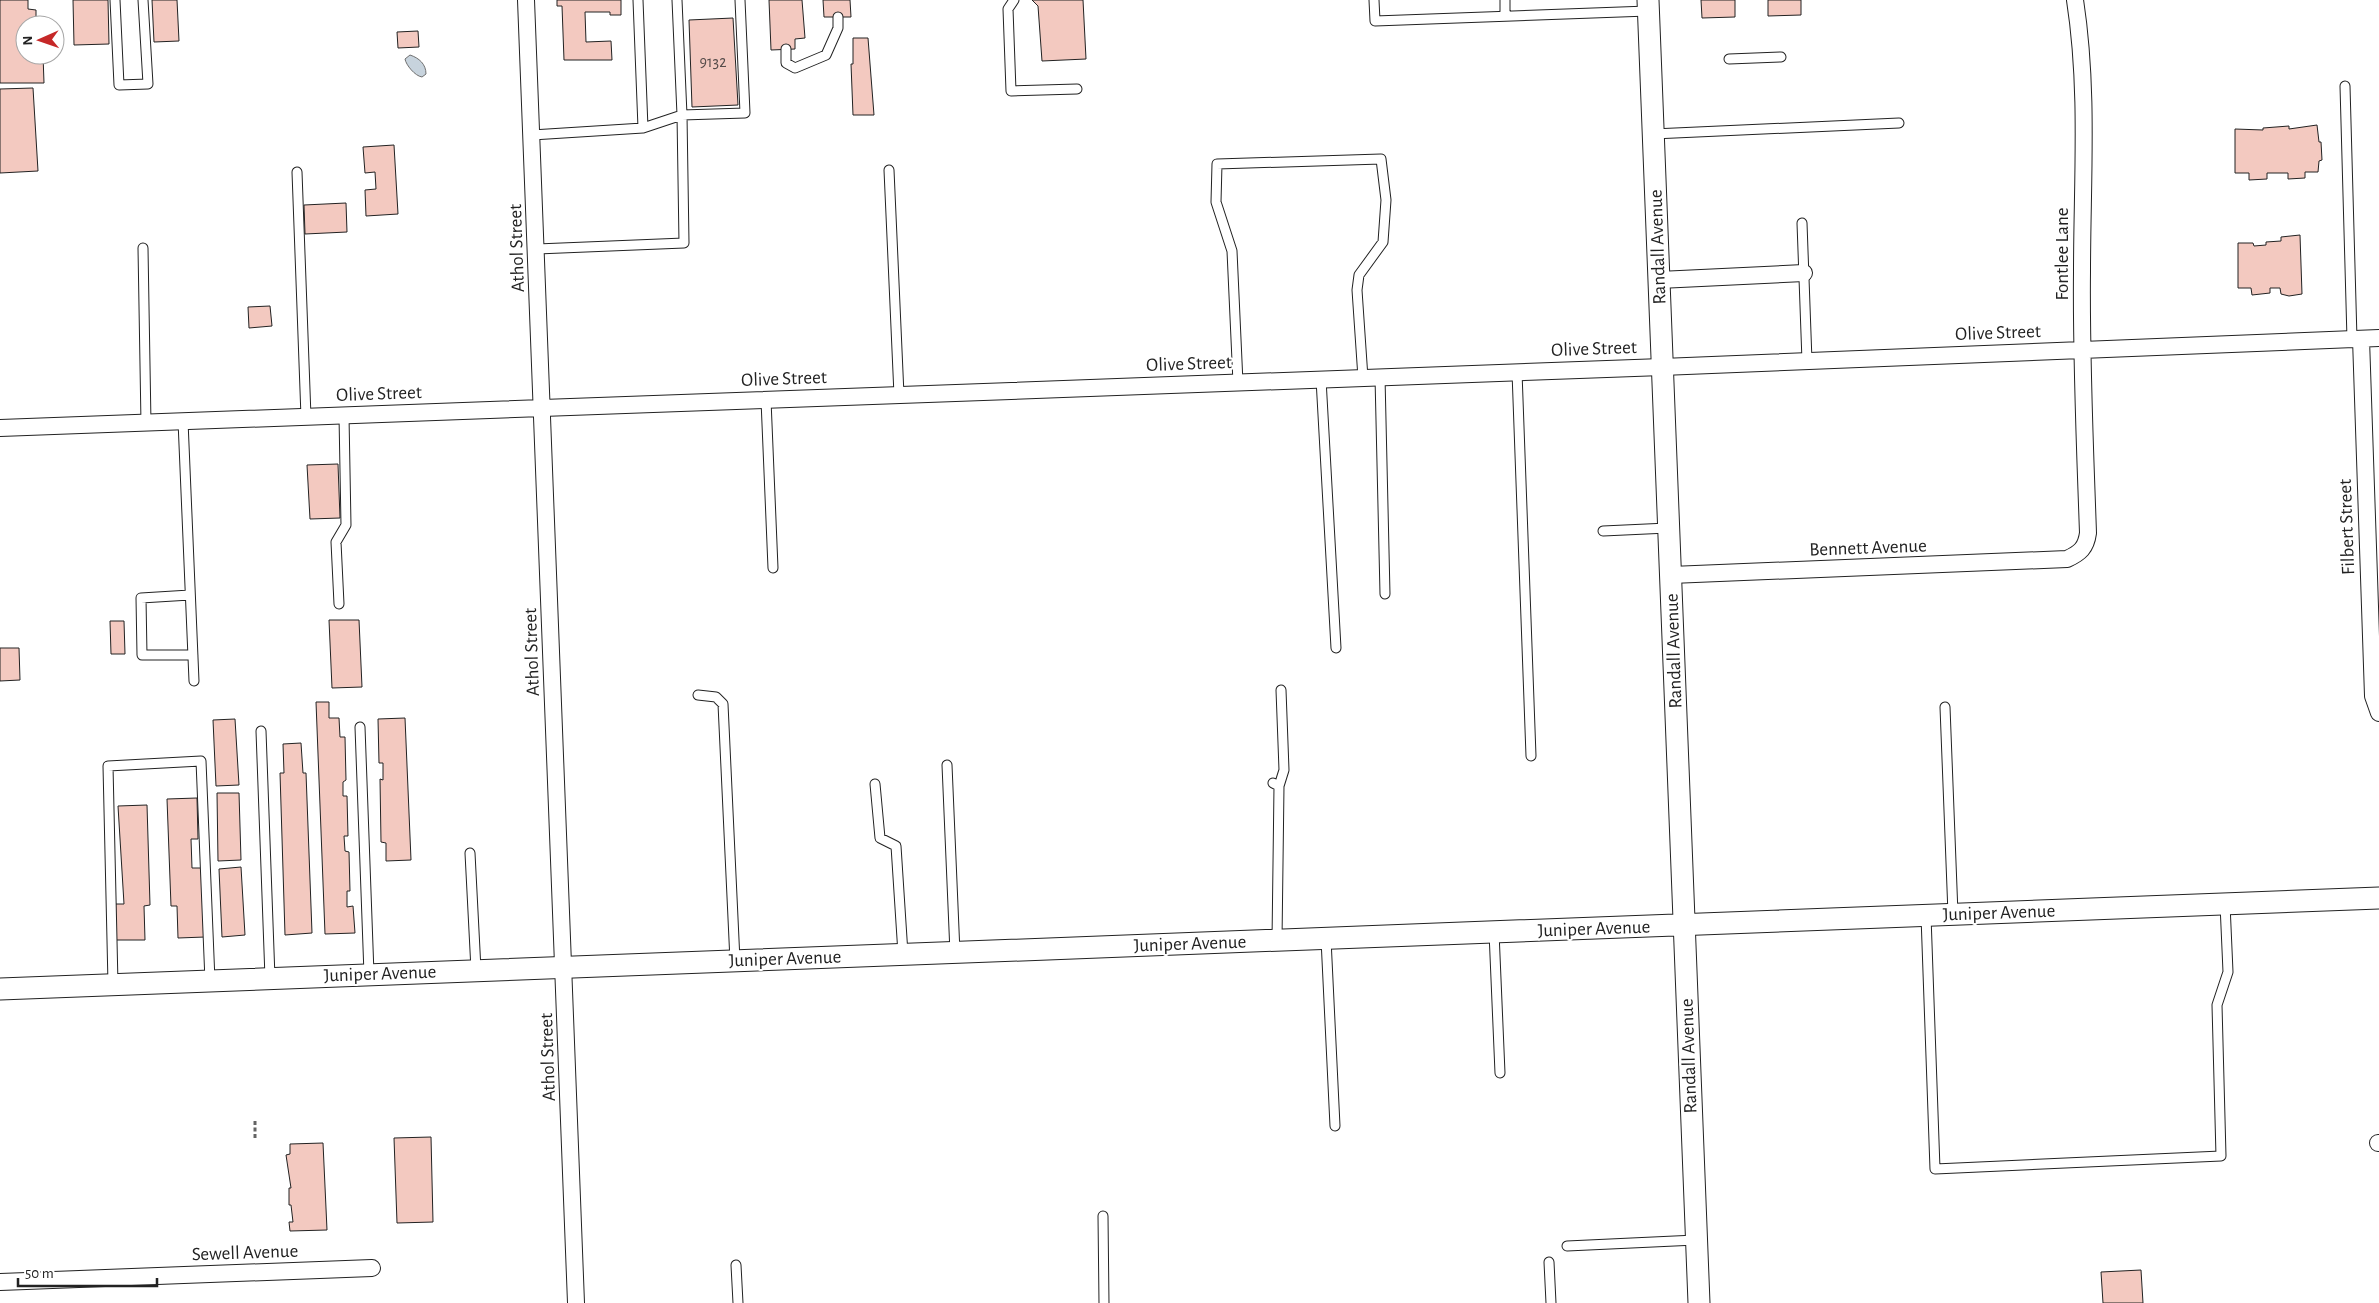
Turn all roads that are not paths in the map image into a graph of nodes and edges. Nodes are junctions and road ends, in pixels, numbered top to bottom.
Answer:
1 (115, 0) edge
2 (143, 0) edge
3 (526, 0) edge
4 (638, 0) edge
5 (677, 0) edge
6 (740, 0) edge
7 (1014, 0) edge
8 (1374, 0) edge
9 (1505, 0) edge
10 (2076, 0) edge
11 (1648, 5) edge
12 (1506, 16) junction
13 (838, 17) dead end
14 (786, 49) dead end
15 (1781, 57) dead end
16 (1729, 59) dead end
17 (2345, 86) dead end
18 (1077, 89) dead end
19 (682, 115) junction
20 (1899, 123) dead end
21 (643, 128) junction
22 (1653, 134) junction
23 (532, 135) junction
24 (889, 170) dead end
25 (297, 172) dead end
26 (1802, 223) dead end
27 (143, 248) dead end
28 (537, 249) junction
29 (1804, 273) junction
30 (1659, 280) junction
31 (2379, 338) edge
32 (2356, 339) junction
33 (2082, 350) junction
34 (1807, 361) junction
35 (1662, 367) junction
36 (1517, 372) junction
37 (1380, 377) junction
38 (1363, 378) junction
39 (1321, 380) junction
40 (1238, 383) junction
41 (899, 395) junction
42 (766, 400) junction
43 (543, 408) junction
44 (344, 416) junction
45 (306, 417) junction
46 (184, 422) junction
47 (146, 423) junction
48 (0, 428) edge
49 (1669, 528) junction
50 (1603, 530) dead end
51 (2067, 559) joint
52 (773, 568) dead end
53 (1671, 575) junction
54 (1385, 594) dead end
55 (190, 595) junction
56 (338, 604) dead end
57 (1336, 648) dead end
58 (193, 655) junction
59 (194, 681) dead end
60 (1281, 690) dead end
61 (698, 695) dead end
62 (1945, 707) dead end
63 (2379, 713) edge
64 (360, 728) dead end
65 (261, 731) dead end
66 (1531, 756) dead end
67 (947, 765) dead end
68 (876, 784) dead end
69 (470, 853) dead end
70 (2379, 898) edge
71 (2225, 904) junction
72 (1953, 915) junction
73 (1926, 916) junction
74 (1684, 925) junction
75 (1494, 932) junction
76 (1326, 939) junction
77 (1277, 941) junction
78 (955, 953) junction
79 (903, 955) junction
80 (735, 961) junction
81 (564, 967) junction
82 (476, 971) junction
83 (369, 975) junction
84 (270, 978) junction
85 (210, 981) junction
86 (113, 984) junction
87 (0, 989) edge
88 (1500, 1074) dead end
89 (1335, 1126) dead end
90 (1103, 1216) dead end
91 (1697, 1240) junction
92 (1567, 1246) dead end
93 (1549, 1262) dead end
94 (736, 1265) dead end
95 (372, 1268) dead end
96 (0, 1282) edge
97 (576, 1303) edge
98 (738, 1303) edge
99 (1104, 1303) edge
100 (1551, 1303) edge
101 (1699, 1303) edge

1 - 2 lane
3 - 23 street, Athol Street
4 - 21 lane
5 - 19 lane
6 - 19 lane
7 - 18 lane
8 - 12 lane
9 - 12 lane
10 - 33 street, Fontlee Lane
11 - 12 lane
11 - 22 street, Randall Avenue
13 - 14 lane
15 - 16 lane
17 - 32 lane
19 - 21 lane
19 - 28 lane
20 - 22 lane
21 - 23 lane
22 - 30 street, Randall Avenue
23 - 28 street, Athol Street
24 - 41 lane
25 - 45 lane
26 - 29 lane
27 - 47 lane
28 - 43 street, Athol Street
29 - 30 street
29 - 34 lane
30 - 35 street, Randall Avenue
31 - 32 street, Olive Street
32 - 33 street, Olive Street
32 - 63 street, Filbert Street
33 - 34 street, Olive Street
33 - 51 street, Fontlee Lane
34 - 35 street, Olive Street
35 - 36 street, Olive Street
35 - 49 street, Randall Avenue
36 - 37 street, Olive Street
36 - 66 lane
37 - 38 street, Olive Street
37 - 54 lane
38 - 39 street, Olive Street
38 - 40 lane
39 - 40 street, Olive Street
39 - 57 lane
40 - 41 street, Olive Street
41 - 42 street, Olive Street
42 - 43 street, Olive Street
42 - 52 lane
43 - 44 street, Olive Street
43 - 81 street, Athol Street
44 - 45 street, Olive Street
44 - 56 lane
45 - 46 street, Olive Street
46 - 47 street, Olive Street
46 - 55 lane
47 - 48 street, Olive Street
49 - 50 lane
49 - 53 street, Randall Avenue
51 - 53 street, Bennett Avenue
53 - 74 street, Randall Avenue
55 - 58 lane
55 - 58 lane
58 - 59 lane
60 - 77 lane
61 - 80 lane
62 - 72 lane
64 - 83 lane
65 - 84 lane
67 - 78 lane
68 - 79 lane
69 - 82 lane
70 - 71 street, Juniper Avenue
71 - 72 street, Juniper Avenue
71 - 73 lane
72 - 73 street, Juniper Avenue
73 - 74 street, Juniper Avenue
74 - 75 street, Juniper Avenue
74 - 91 street, Randall Avenue
75 - 76 street, Juniper Avenue
75 - 88 lane
76 - 77 street, Juniper Avenue
76 - 89 lane
77 - 78 street, Juniper Avenue
78 - 79 street, Juniper Avenue
79 - 80 street, Juniper Avenue
80 - 81 street, Juniper Avenue
81 - 82 street, Juniper Avenue
81 - 97 street, Athol Street
82 - 83 street, Juniper Avenue
83 - 84 street, Juniper Avenue
84 - 85 street, Juniper Avenue
85 - 86 street, Juniper Avenue
85 - 86 lane
86 - 87 street, Juniper Avenue
90 - 99 lane
91 - 92 lane
91 - 101 street, Randall Avenue
93 - 100 lane
94 - 98 lane
95 - 96 street, Sewell Avenue

